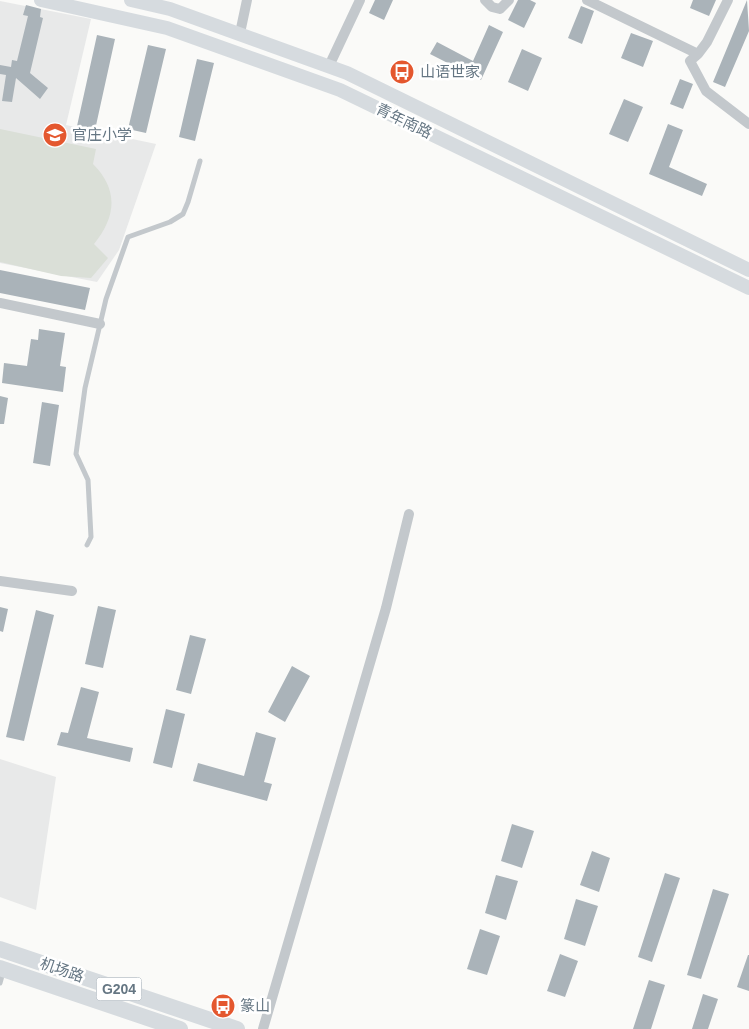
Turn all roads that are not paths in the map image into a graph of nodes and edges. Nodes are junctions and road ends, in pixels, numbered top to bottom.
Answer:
1 (41, 0) edge
2 (131, 0) edge
3 (247, 0) edge
4 (360, 0) edge
5 (485, 0) edge
6 (509, 0) edge
7 (587, 0) edge
8 (728, 0) edge
9 (240, 33) junction
10 (698, 54) junction
11 (329, 66) junction
12 (749, 124) edge
13 (200, 161) dead end
14 (749, 270) edge
15 (749, 288) edge
16 (0, 303) edge
17 (100, 324) junction
18 (409, 514) dead end
19 (87, 545) dead end
20 (0, 581) edge
21 (72, 591) dead end
22 (0, 949) edge
23 (1, 973) edge
24 (180, 1029) edge
25 (237, 1029) edge
26 (263, 1029) edge

1 - 15 main road, 青年南路
2 - 9 main road, 青年南路
3 - 9 street
4 - 11 street
5 - 6 street
7 - 10 street
8 - 10 street
9 - 11 main road, 青年南路
10 - 12 street
11 - 14 main road, 青年南路
13 - 17 lane
16 - 17 street
17 - 19 lane
18 - 26 street
20 - 21 street
22 - 25 highway, 机场路 / G204
23 - 24 highway, 机场路 / G204

